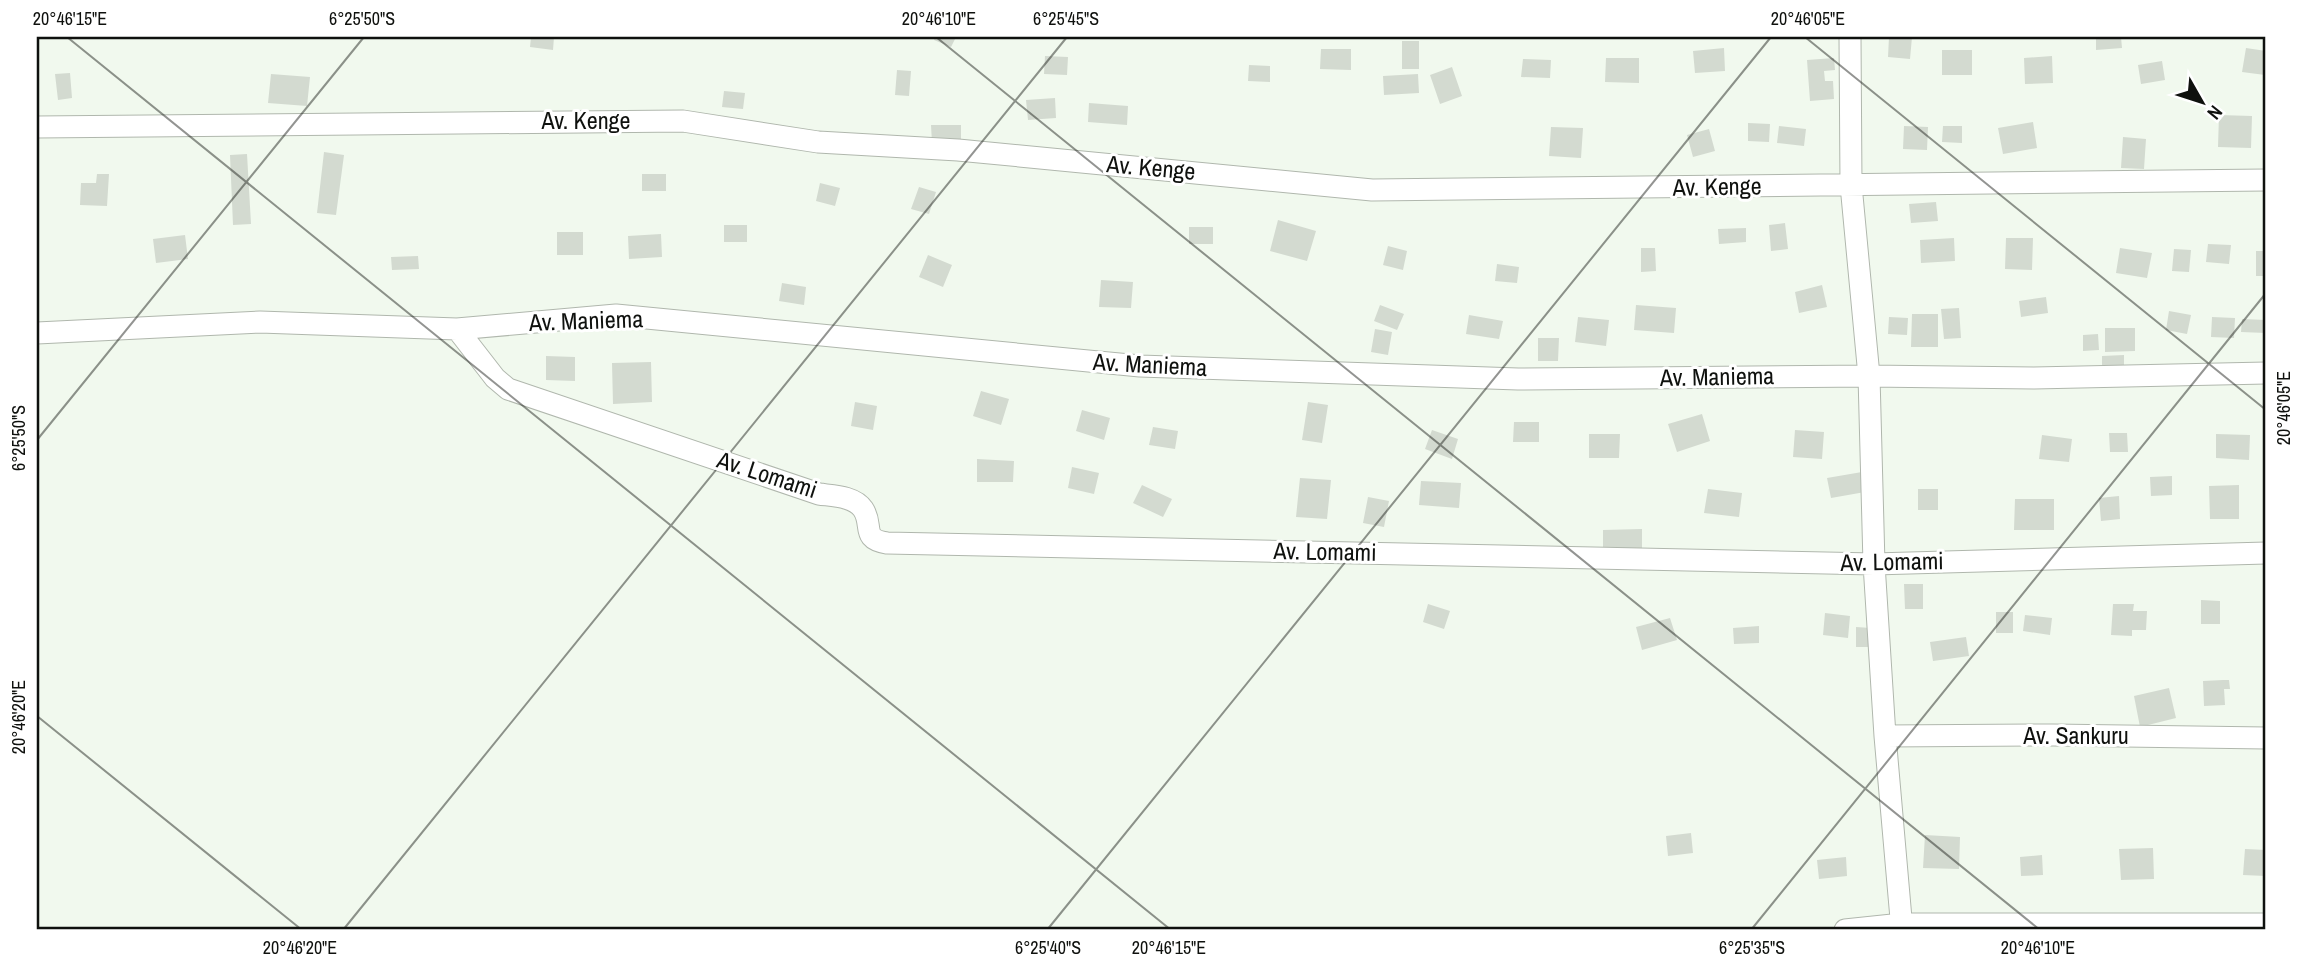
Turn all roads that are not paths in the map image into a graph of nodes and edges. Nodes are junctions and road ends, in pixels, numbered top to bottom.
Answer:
1 (1850, 37) edge
2 (37, 127) edge
3 (2266, 180) edge
4 (1851, 185) junction
5 (457, 328) junction
6 (37, 333) edge
7 (2266, 373) edge
8 (1869, 376) junction
9 (2266, 554) edge
10 (1874, 564) junction
11 (1885, 736) junction
12 (2266, 738) edge
13 (2266, 924) edge
14 (1902, 927) edge
15 (1845, 930) edge

1 - 4 street
2 - 4 street, Av. Kenge
3 - 4 street, Av. Kenge
4 - 8 street
5 - 6 street, Av. Maniema
5 - 8 street, Av. Maniema
5 - 10 street, Av. Lomami
7 - 8 street, Av. Maniema
8 - 10 street
9 - 10 street, Av. Lomami
10 - 11 street
11 - 12 street, Av. Sankuru
11 - 14 street
13 - 14 street
14 - 15 street

